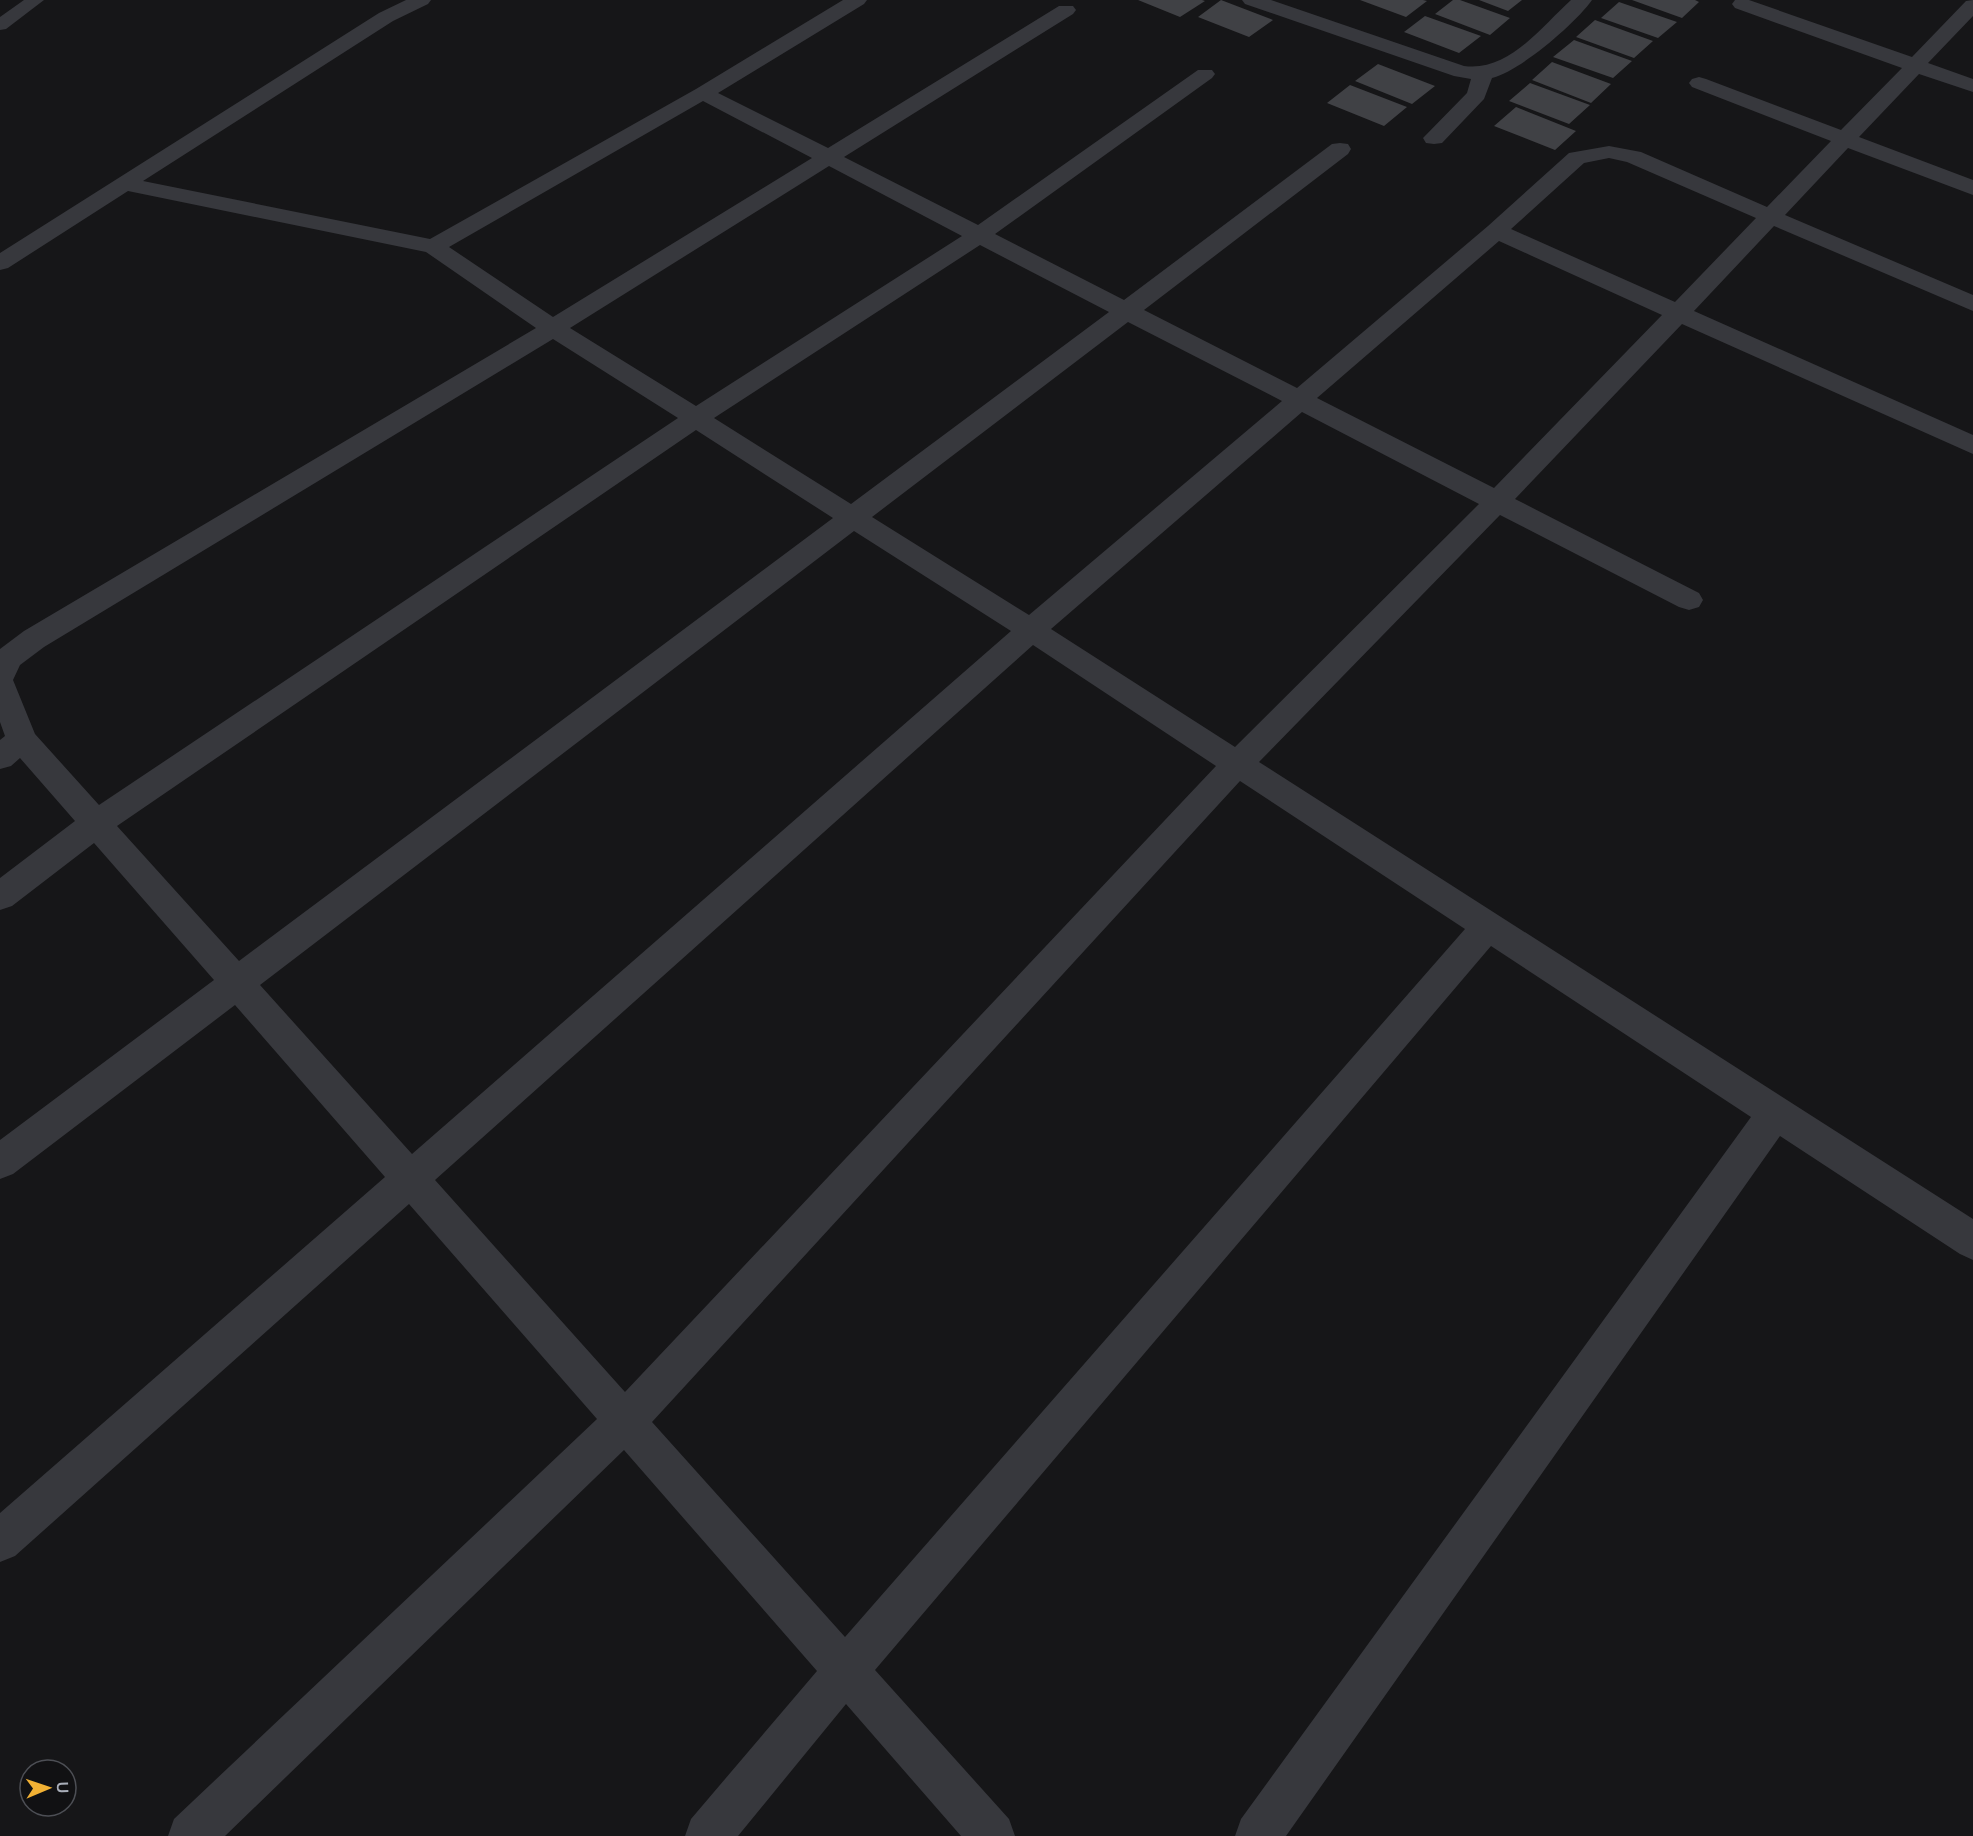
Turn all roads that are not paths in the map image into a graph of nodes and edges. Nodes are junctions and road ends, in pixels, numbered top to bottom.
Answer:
1 (34, 0) edge
2 (421, 0) edge
3 (857, 0) edge
4 (1252, 0) edge
5 (1582, 0) edge
6 (1742, 4) dead end
7 (1973, 5) edge
8 (1326, 6) dead end
9 (1066, 10) dead end
10 (1309, 20) junction
11 (0, 25) edge
12 (1915, 65) junction
13 (1206, 74) dead end
14 (1483, 74) junction
15 (1699, 83) dead end
16 (1973, 86) edge
17 (703, 93) junction
18 (1434, 138) dead end
19 (1845, 139) junction
20 (1340, 149) dead end
21 (829, 158) junction
22 (126, 184) junction
23 (1973, 188) edge
24 (1770, 215) junction
25 (1496, 231) junction
26 (979, 235) junction
27 (433, 247) junction
28 (0, 263) edge
29 (1973, 304) edge
30 (1128, 310) junction
31 (1678, 313) junction
32 (554, 328) junction
33 (1301, 399) junction
34 (696, 418) junction
35 (1973, 445) edge
36 (1498, 501) junction
37 (852, 516) junction
38 (1689, 600) dead end
39 (1031, 630) junction
40 (0, 676) edge
41 (0, 684) edge
42 (11, 748) edge
43 (1237, 764) junction
44 (95, 824) junction
45 (0, 896) edge
46 (1488, 926) junction
47 (236, 982) junction
48 (1775, 1113) junction
49 (0, 1162) edge
50 (410, 1180) junction
51 (1973, 1241) edge
52 (625, 1421) junction
53 (0, 1541) edge
54 (845, 1671) junction
55 (191, 1836) edge
56 (708, 1836) edge
57 (992, 1836) edge
58 (1258, 1836) edge

1 - 11 lane
2 - 22 street
3 - 17 street
4 - 10 street
5 - 14 street
6 - 12 street
7 - 12 street
8 - 10 street
9 - 21 street
10 - 14 street
12 - 16 street
12 - 19 street
13 - 26 street
14 - 18 street
15 - 19 street
17 - 21 street
17 - 27 street
19 - 23 street
19 - 24 street
20 - 30 street
21 - 26 street
21 - 32 street
22 - 27 street
22 - 28 street
24 - 25 street
24 - 29 street
24 - 31 street
25 - 31 street
25 - 33 street
26 - 30 street
26 - 34 street
27 - 32 street
30 - 33 street
30 - 37 street
31 - 35 street
31 - 36 street
32 - 34 street
32 - 40 street
33 - 36 street
33 - 39 street
34 - 37 street
34 - 44 street
36 - 38 street
36 - 43 street
37 - 39 street
37 - 47 street
39 - 43 street
39 - 50 street
41 - 42 street
42 - 44 street
43 - 46 street
43 - 52 street
44 - 45 street
44 - 47 street
46 - 48 street
46 - 54 street
47 - 49 street
47 - 50 street
48 - 51 street
48 - 58 street
50 - 52 street
50 - 53 street
52 - 54 street
52 - 55 street
54 - 56 street
54 - 57 street

